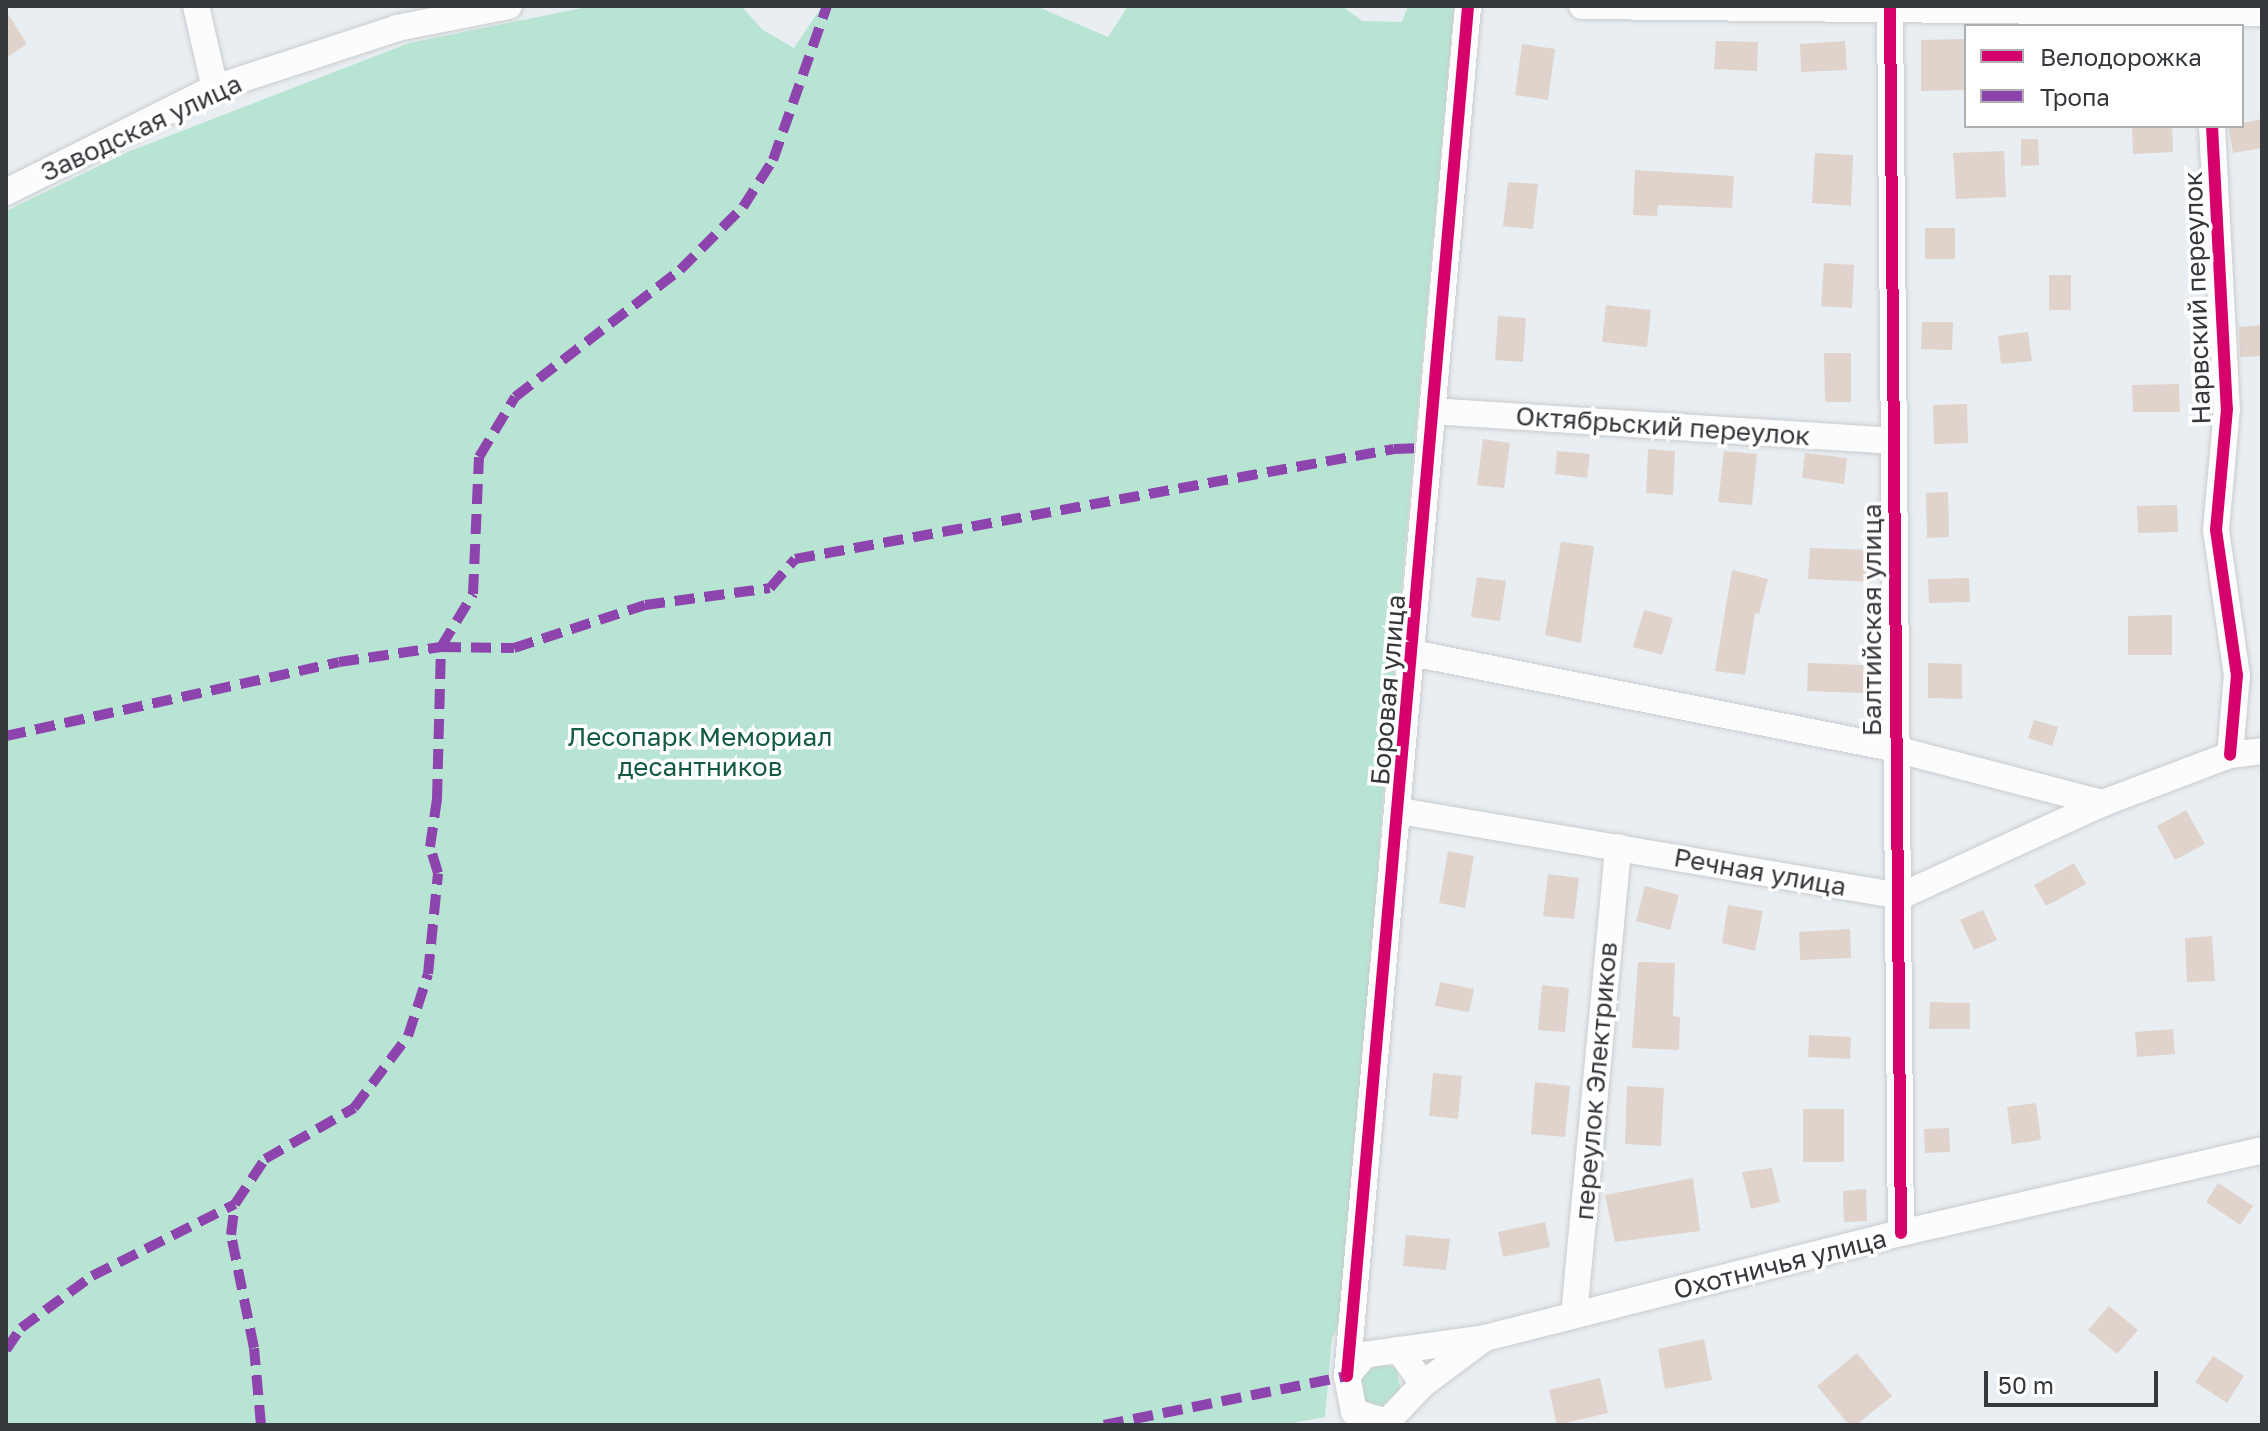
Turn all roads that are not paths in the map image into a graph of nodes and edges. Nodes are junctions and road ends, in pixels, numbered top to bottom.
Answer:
1 (196, 6) edge
2 (509, 6) edge
3 (1468, 6) edge
4 (1582, 6) edge
5 (1890, 8) edge
6 (2262, 13) edge
7 (2206, 19) edge
8 (215, 88) junction
9 (2212, 128) edge
10 (6, 192) edge
11 (1433, 411) junction
12 (1894, 441) junction
13 (1412, 653) junction
14 (1895, 749) junction
15 (2262, 751) edge
16 (2230, 755) junction
17 (2103, 803) junction
18 (1400, 811) junction
19 (1618, 847) junction
20 (1901, 896) junction
21 (2262, 1150) edge
22 (1901, 1233) junction
23 (1574, 1315) junction
24 (1352, 1337) junction
25 (1485, 1338) junction
26 (1390, 1350) junction
27 (1347, 1376) junction
28 (1423, 1384) junction
29 (1354, 1419) edge
30 (1385, 1424) edge

1 - 8 street
2 - 8 street, Заводская улица
3 - 11 street, Боровая улица
4 - 5 street
5 - 7 street
5 - 12 street, Балтийская улица
6 - 7 street
8 - 10 street, Заводская улица
9 - 16 street, Нарвский переулок
11 - 12 street, Октябрьский переулок
11 - 13 street, Боровая улица
12 - 14 street, Балтийская улица
13 - 14 street
13 - 18 street, Боровая улица
14 - 17 street
14 - 20 street, Балтийская улица
15 - 16 street
16 - 17 street
17 - 20 street
18 - 19 street, Речная улица
18 - 24 street, Боровая улица
19 - 20 street, Речная улица
19 - 23 street, переулок Электриков
20 - 22 street, Балтийская улица
21 - 22 street, Охотничья улица
22 - 23 street, Охотничья улица
23 - 25 street, Охотничья улица
24 - 26 street, Охотничья улица
24 - 27 street, Боровая улица
25 - 26 street, Охотничья улица
25 - 28 street, Охотничья улица
26 - 27 street
26 - 28 street
27 - 29 street
28 - 30 street
29 - 30 street

